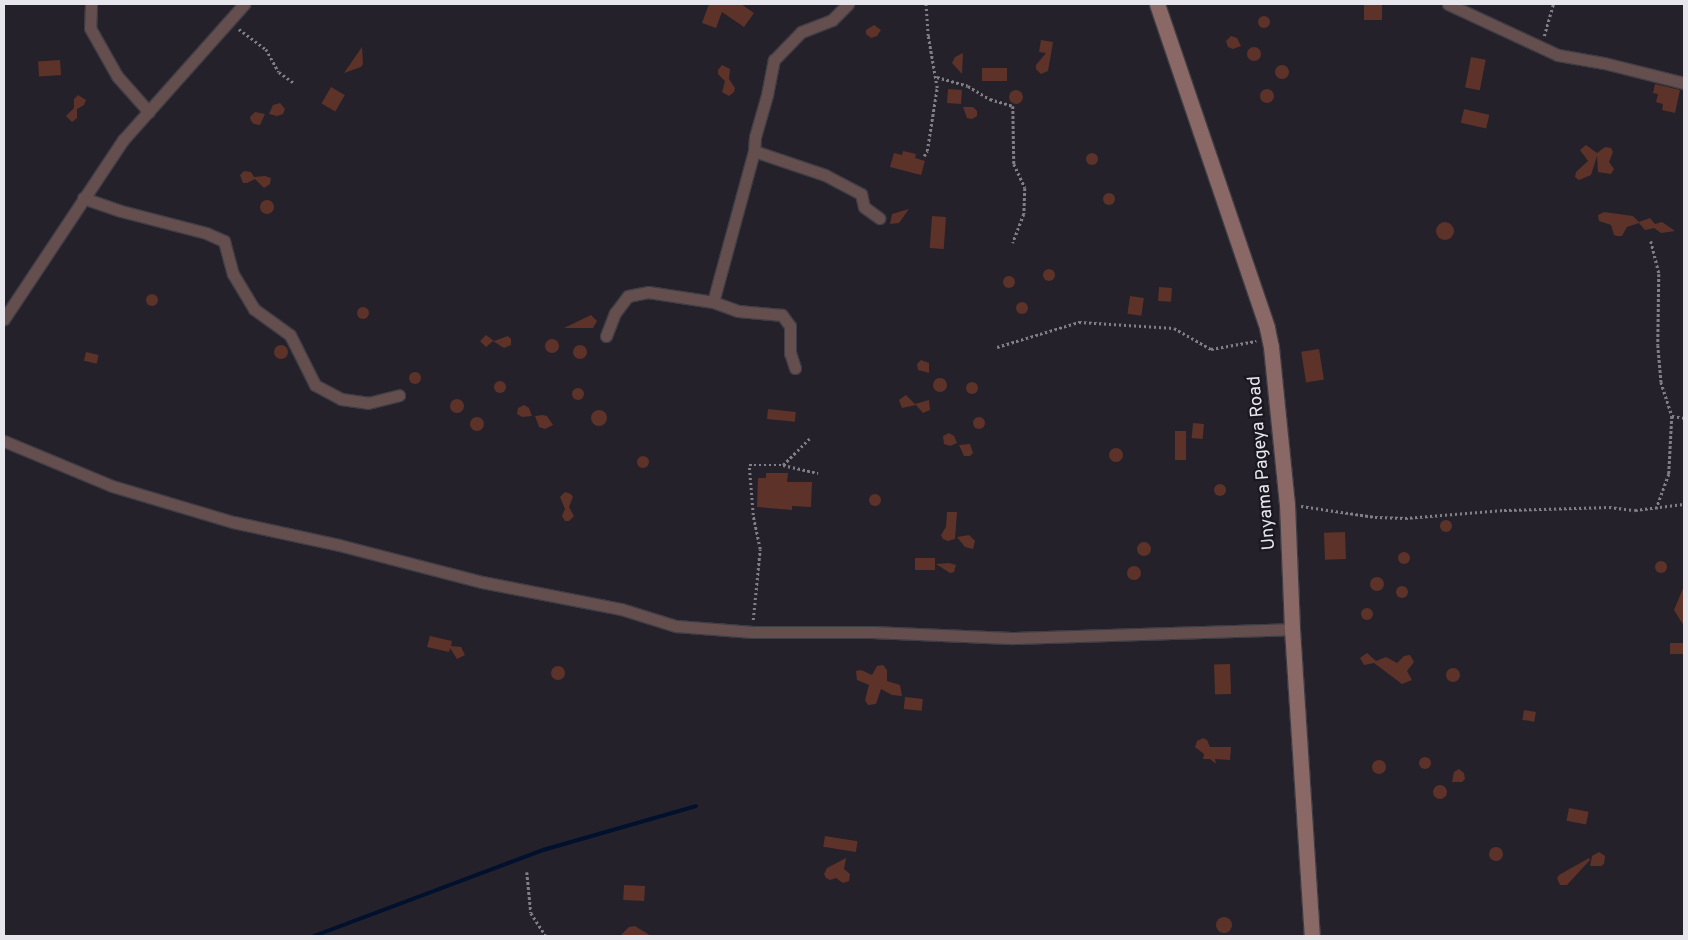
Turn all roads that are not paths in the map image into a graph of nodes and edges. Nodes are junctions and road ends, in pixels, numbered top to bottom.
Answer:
1 (91, 4) edge
2 (244, 4) edge
3 (848, 4) edge
4 (1157, 4) edge
5 (1448, 4) edge
6 (1684, 83) edge
7 (149, 112) junction
8 (754, 151) junction
9 (83, 198) junction
10 (879, 218) dead end
11 (713, 302) junction
12 (4, 319) edge
13 (606, 336) dead end
14 (794, 368) dead end
15 (399, 395) dead end
16 (4, 441) edge
17 (1292, 629) junction
18 (1312, 936) edge

1 - 7 street
2 - 7 street
3 - 8 street
4 - 17 street, Unyama Pageya Road
5 - 6 street
7 - 9 street
8 - 10 street
8 - 11 street
9 - 12 street
9 - 15 street
11 - 13 street
11 - 14 street
16 - 17 street
17 - 18 street, Unyama Pageya Road

